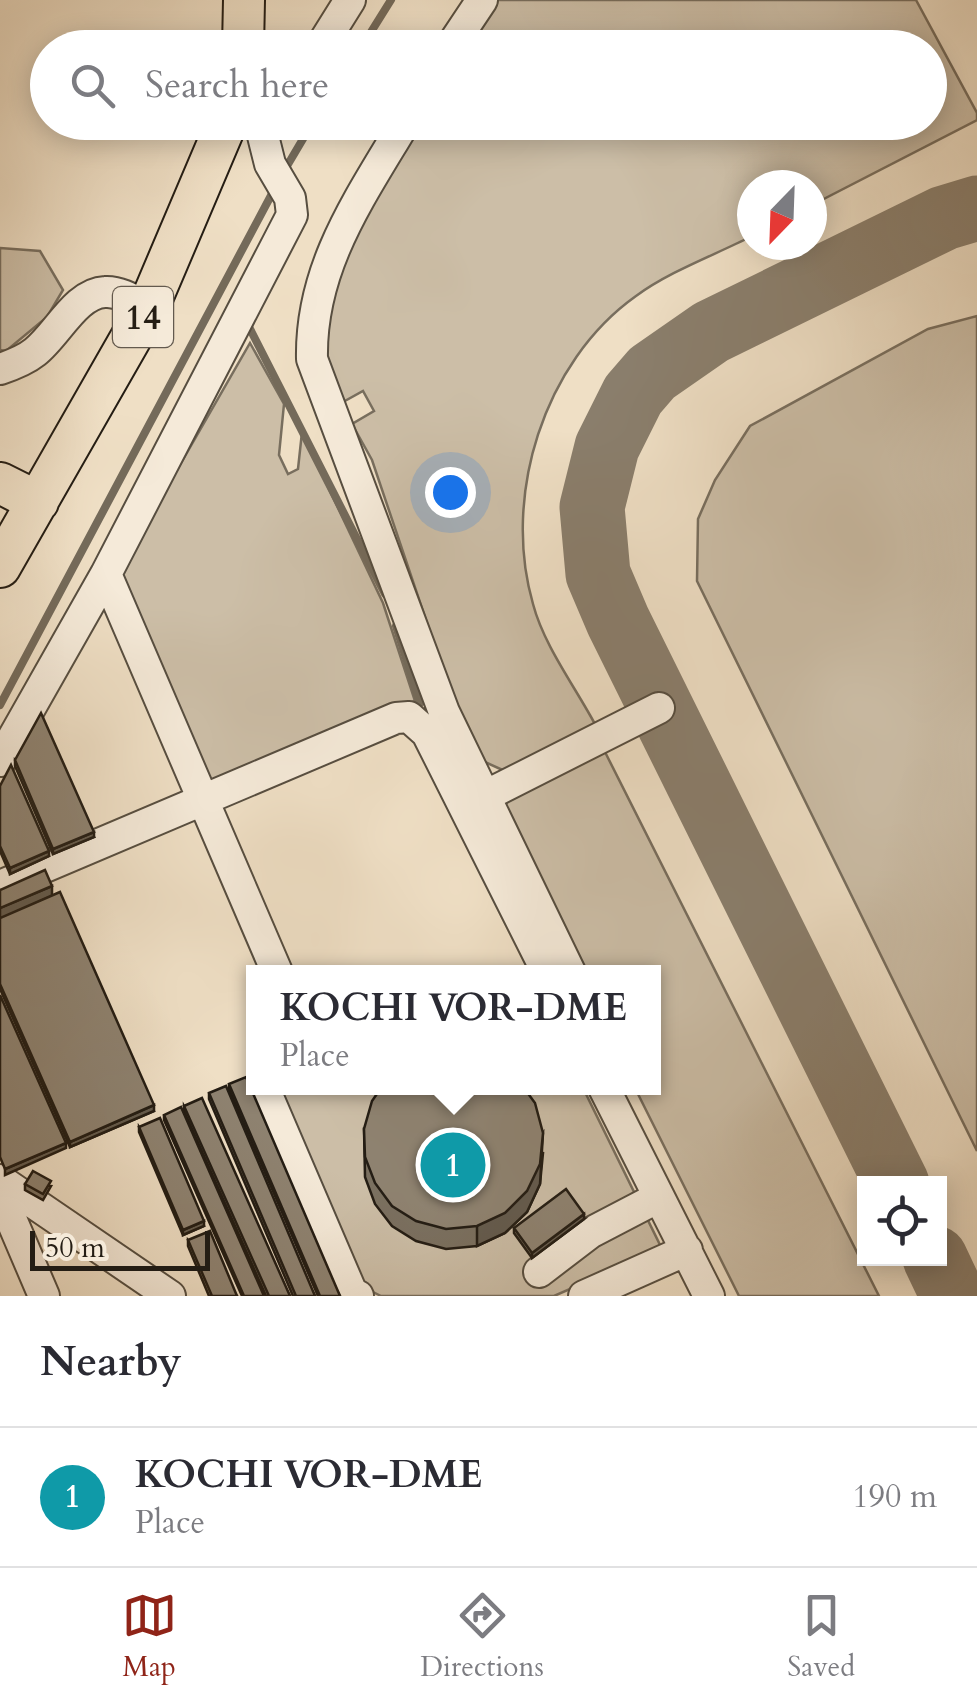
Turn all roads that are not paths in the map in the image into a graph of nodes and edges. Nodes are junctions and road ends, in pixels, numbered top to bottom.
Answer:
1 (244, 0) edge
2 (350, 0) edge
3 (482, 0) edge
4 (244, 30) edge
5 (331, 30) edge
6 (462, 30) edge
7 (238, 140) edge
8 (257, 140) edge
9 (395, 140) edge
10 (148, 308) junction
11 (0, 369) edge
12 (0, 483) edge
13 (38, 502) junction
14 (0, 567) edge
15 (106, 574) junction
16 (660, 708) dead end
17 (0, 761) edge
18 (483, 796) junction
19 (205, 800) junction
20 (0, 886) edge
21 (274, 965) edge
22 (543, 965) edge
23 (567, 965) edge
24 (267, 1095) edge
25 (608, 1095) edge
26 (630, 1095) edge
27 (0, 1180) edge
28 (0, 1193) edge
29 (659, 1197) junction
30 (687, 1250) junction
31 (565, 1275) edge
32 (44, 1296) edge
33 (170, 1296) edge
34 (358, 1296) edge
35 (710, 1296) edge
36 (730, 1296) edge

1 - 4 main road
2 - 5 street
3 - 6 street
7 - 10 main road, 14
8 - 15 street
9 - 18 street
10 - 11 street
10 - 13 main road, 14
12 - 13 main road
13 - 14 main road
15 - 17 street
15 - 19 street
16 - 18 street
18 - 23 street
19 - 20 street
19 - 21 street
19 - 22 street
24 - 34 street
25 - 29 street
26 - 36 street
27 - 33 street
28 - 32 street
29 - 30 street
29 - 31 street
30 - 31 street
30 - 35 street

